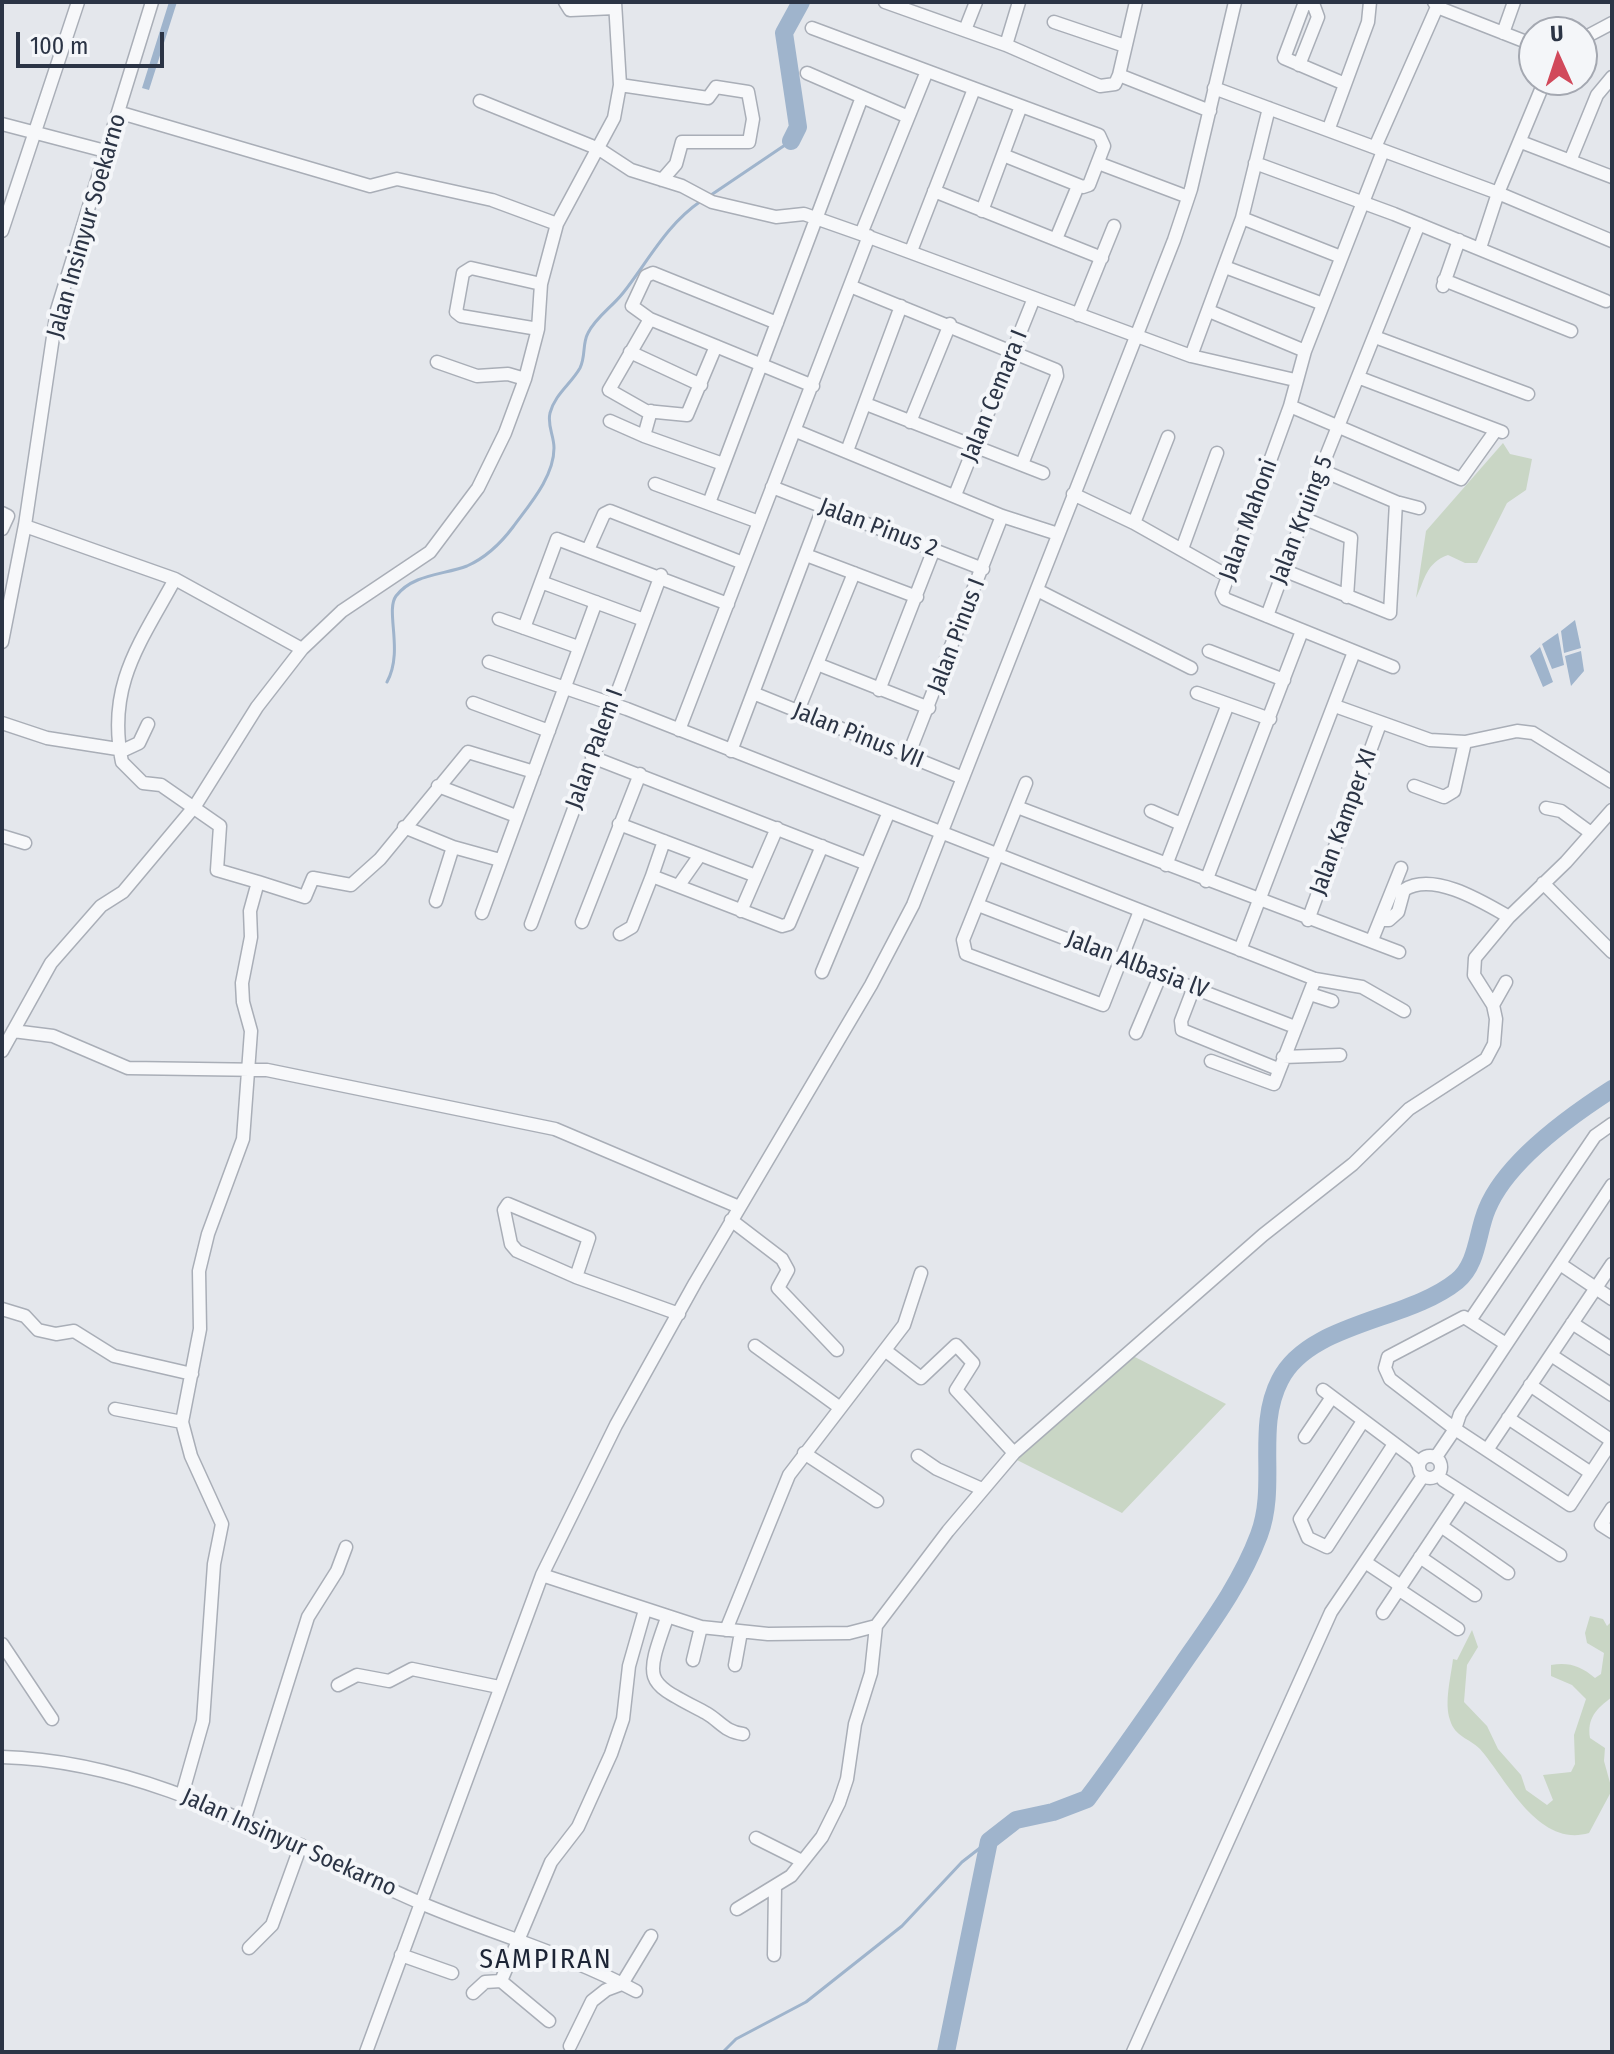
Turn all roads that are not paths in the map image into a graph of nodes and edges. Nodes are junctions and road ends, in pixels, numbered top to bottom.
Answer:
1 (78, 2) edge
2 (152, 2) edge
3 (565, 2) edge
4 (885, 2) edge
5 (976, 2) edge
6 (1019, 2) edge
7 (1135, 2) edge
8 (1235, 2) edge
9 (1306, 2) edge
10 (1370, 2) edge
11 (1514, 2) edge
12 (615, 5) edge
13 (1435, 5) edge
14 (925, 8) edge
15 (1054, 22) dead end
16 (812, 28) dead end
17 (965, 30) junction
18 (1503, 33) junction
19 (1518, 39) edge
20 (1006, 45) junction
21 (1125, 46) junction
22 (1299, 65) junction
23 (927, 71) junction
24 (807, 73) dead end
25 (1119, 75) junction
26 (1612, 77) edge
27 (1345, 84) junction
28 (620, 85) junction
29 (1214, 88) junction
30 (974, 89) junction
31 (1539, 96) edge
32 (862, 97) junction
33 (480, 101) dead end
34 (1021, 106) junction
35 (1269, 108) junction
36 (1210, 111) junction
37 (126, 114) junction
38 (906, 116) junction
39 (2, 124) edge
40 (1329, 128) junction
41 (34, 133) junction
42 (1521, 142) junction
43 (1379, 148) junction
44 (599, 149) junction
45 (109, 152) junction
46 (1003, 155) junction
47 (1570, 161) junction
48 (1098, 163) junction
49 (1255, 163) junction
50 (1611, 175) edge
51 (662, 180) junction
52 (1078, 186) junction
53 (934, 191) junction
54 (1498, 193) junction
55 (1188, 197) junction
56 (1363, 204) junction
57 (982, 211) junction
58 (816, 218) junction
59 (1242, 218) junction
60 (557, 224) junction
61 (1419, 224) junction
62 (1114, 226) dead end
63 (2, 231) edge
64 (865, 235) junction
65 (1056, 239) junction
66 (1459, 240) junction
67 (1612, 241) edge
68 (1480, 248) junction
69 (911, 251) junction
70 (1341, 257) junction
71 (1102, 258) junction
72 (1225, 267) junction
73 (541, 284) junction
74 (850, 286) junction
75 (1034, 298) junction
76 (1606, 301) dead end
77 (1323, 304) junction
78 (901, 306) junction
79 (1209, 311) junction
80 (1078, 315) junction
81 (650, 319) junction
82 (777, 323) junction
83 (950, 324) junction
84 (538, 329) junction
85 (1571, 331) dead end
86 (1135, 336) junction
87 (1375, 337) junction
88 (716, 346) junction
89 (1305, 351) junction
90 (630, 352) junction
91 (1013, 353) junction
92 (1191, 356) junction
93 (437, 362) dead end
94 (762, 365) junction
95 (1360, 378) junction
96 (525, 379) junction
97 (1295, 380) junction
98 (701, 385) junction
99 (813, 386) junction
100 (1528, 394) dead end
101 (866, 404) junction
102 (1290, 406) junction
103 (651, 411) junction
104 (610, 421) dead end
105 (910, 422) junction
106 (1338, 425) junction
107 (796, 431) junction
108 (644, 436) junction
109 (1168, 437) dead end
110 (975, 446) junction
111 (847, 451) junction
112 (1217, 453) dead end
113 (723, 464) junction
114 (1022, 464) junction
115 (1321, 470) junction
116 (1043, 473) dead end
117 (655, 484) dead end
118 (772, 487) junction
119 (1073, 494) junction
120 (955, 495) junction
121 (1396, 502) junction
122 (709, 503) junction
123 (823, 508) junction
124 (1419, 508) dead end
125 (5, 515) edge
126 (1002, 516) junction
127 (1303, 518) junction
128 (759, 522) junction
129 (1134, 523) junction
130 (2, 529) edge
131 (34, 529) junction
132 (1058, 534) junction
133 (934, 549) junction
134 (1182, 549) junction
135 (588, 550) junction
136 (806, 555) junction
137 (743, 563) junction
138 (983, 569) junction
139 (1283, 570) junction
140 (854, 573) junction
141 (661, 575) junction
142 (1228, 576) junction
143 (175, 579) junction
144 (541, 582) junction
145 (1037, 590) junction
146 (917, 597) junction
147 (1347, 597) junction
148 (596, 602) junction
149 (728, 604) junction
150 (1267, 616) junction
151 (499, 619) dead end
152 (644, 620) junction
153 (524, 628) junction
154 (1302, 631) junction
155 (2, 642) edge
156 (578, 647) junction
157 (302, 649) junction
158 (1209, 651) dead end
159 (1354, 652) junction
160 (489, 662) dead end
161 (817, 664) junction
162 (1393, 667) dead end
163 (1191, 668) dead end
164 (1284, 680) junction
165 (564, 688) junction
166 (879, 690) junction
167 (753, 693) junction
168 (1197, 693) dead end
169 (473, 703) dead end
170 (612, 704) junction
171 (1228, 704) junction
172 (1335, 706) junction
173 (929, 708) junction
174 (797, 713) junction
175 (1270, 719) junction
176 (2, 723) edge
177 (148, 724) dead end
178 (1380, 724) junction
179 (679, 730) junction
180 (549, 731) junction
181 (1202, 734) dead end
182 (1216, 740) junction
183 (1465, 742) junction
184 (120, 750) junction
185 (731, 751) junction
186 (908, 756) junction
187 (592, 757) junction
188 (534, 772) junction
189 (640, 774) junction
190 (963, 778) junction
191 (1612, 782) edge
192 (1026, 783) dead end
193 (438, 786) junction
194 (1414, 786) dead end
195 (195, 806) junction
196 (1017, 807) junction
197 (1554, 809) dead end
198 (1612, 810) edge
199 (1151, 811) dead end
200 (888, 814) junction
201 (516, 816) junction
202 (619, 824) junction
203 (1181, 824) junction
204 (404, 827) junction
205 (777, 828) junction
206 (1591, 833) junction
207 (942, 835) junction
208 (2, 836) edge
209 (664, 841) junction
210 (25, 843) dead end
211 (822, 846) junction
212 (453, 847) junction
213 (996, 854) junction
214 (700, 855) junction
215 (500, 860) junction
216 (867, 864) junction
217 (1166, 865) junction
218 (1401, 868) dead end
219 (652, 876) junction
220 (756, 876) junction
221 (1206, 881) junction
222 (258, 882) junction
223 (1543, 883) junction
224 (679, 885) junction
225 (436, 901) dead end
226 (1258, 901) junction
227 (978, 905) junction
228 (741, 911) junction
229 (1140, 911) junction
230 (482, 913) dead end
231 (1509, 917) junction
232 (1308, 920) junction
233 (1380, 920) junction
234 (582, 922) dead end
235 (531, 924) dead end
236 (620, 934) dead end
237 (1372, 940) junction
238 (1240, 950) junction
239 (1399, 952) dead end
240 (1612, 952) edge
241 (1123, 960) junction
242 (822, 972) dead end
243 (1161, 974) junction
244 (1315, 979) junction
245 (1506, 982) dead end
246 (1194, 987) junction
247 (1310, 994) junction
248 (1332, 1001) dead end
249 (1493, 1005) junction
250 (1404, 1011) dead end
251 (1295, 1027) junction
252 (13, 1031) junction
253 (1136, 1033) dead end
254 (2, 1051) edge
255 (1340, 1055) dead end
256 (1211, 1061) dead end
257 (1281, 1063) junction
258 (249, 1070) junction
259 (1612, 1124) edge
260 (1612, 1185) edge
261 (739, 1207) junction
262 (731, 1220) junction
263 (1560, 1264) junction
264 (1612, 1264) edge
265 (921, 1273) dead end
266 (576, 1277) junction
267 (1596, 1288) junction
268 (1612, 1299) edge
269 (2, 1309) edge
270 (679, 1314) junction
271 (1471, 1319) junction
272 (1572, 1323) junction
273 (1506, 1344) junction
274 (755, 1346) dead end
275 (1612, 1349) edge
276 (837, 1350) dead end
277 (886, 1351) junction
278 (1551, 1355) junction
279 (192, 1374) junction
280 (1530, 1385) junction
281 (1612, 1395) edge
282 (839, 1407) junction
283 (115, 1409) dead end
284 (1508, 1418) junction
285 (1363, 1421) junction
286 (182, 1422) junction
287 (1455, 1429) junction
288 (1305, 1437) dead end
289 (1394, 1444) junction
290 (1487, 1450) junction
291 (804, 1453) junction
292 (1014, 1453) junction
293 (918, 1456) dead end
294 (1436, 1457) junction
295 (1421, 1471) junction
296 (1591, 1473) junction
297 (1443, 1480) dead end
298 (982, 1489) junction
299 (1463, 1493) junction
300 (877, 1501) dead end
301 (1612, 1508) edge
302 (1441, 1526) junction
303 (1612, 1532) edge
304 (346, 1547) dead end
305 (1560, 1555) dead end
306 (1420, 1557) junction
307 (1365, 1562) junction
308 (1508, 1573) dead end
309 (542, 1575) junction
310 (1400, 1588) junction
311 (1475, 1595) dead end
312 (645, 1610) junction
313 (1383, 1613) dead end
314 (667, 1618) junction
315 (876, 1626) junction
316 (701, 1627) junction
317 (1458, 1629) dead end
318 (726, 1630) junction
319 (741, 1632) junction
320 (2, 1644) edge
321 (693, 1660) dead end
322 (735, 1665) dead end
323 (338, 1685) dead end
324 (499, 1687) junction
325 (52, 1719) dead end
326 (743, 1734) dead end
327 (2, 1757) edge
328 (182, 1795) junction
329 (244, 1821) junction
330 (756, 1838) dead end
331 (301, 1845) junction
332 (800, 1860) junction
333 (775, 1887) junction
334 (420, 1903) junction
335 (737, 1909) dead end
336 (651, 1936) dead end
337 (516, 1941) junction
338 (249, 1948) dead end
339 (401, 1955) junction
340 (774, 1955) dead end
341 (452, 1973) dead end
342 (501, 1981) junction
343 (622, 1984) junction
344 (636, 1991) dead end
345 (473, 1993) dead end
346 (549, 2021) dead end
347 (570, 2046) dead end
348 (366, 2052) edge
349 (1133, 2052) edge

1 - 41 street
2 - 37 street, Jalan Insinyur Soekarno
3 - 12 street
4 - 14 street
5 - 17 street
6 - 20 street
7 - 21 street
8 - 29 street
9 - 22 street
9 - 22 street
10 - 27 street
11 - 18 street
12 - 28 street
13 - 18 street
13 - 43 street, Jalan Mahoni
14 - 17 street
15 - 21 street
16 - 23 street
17 - 20 street
18 - 19 street
20 - 25 street
21 - 25 street
22 - 27 street
23 - 30 street
23 - 38 street
24 - 32 street
25 - 36 street
26 - 47 street
27 - 40 street
28 - 44 street
28 - 51 street
29 - 35 street
29 - 36 street
30 - 34 street
30 - 53 street
31 - 42 street
32 - 38 street
32 - 58 street
33 - 44 street
34 - 46 street
34 - 48 street
35 - 40 street
35 - 49 street
36 - 55 street
37 - 45 street, Jalan Insinyur Soekarno
37 - 60 street
38 - 64 street
39 - 41 street
40 - 43 street
41 - 45 street
41 - 63 street
42 - 47 street
42 - 54 street
43 - 54 street
43 - 56 street, Jalan Mahoni
44 - 51 street
44 - 60 street
45 - 131 street, Jalan Insinyur Soekarno
46 - 52 street
46 - 57 street
47 - 50 street
48 - 52 street
48 - 55 street
49 - 56 street
49 - 59 street
51 - 58 street
52 - 65 street
53 - 57 street
53 - 69 street
54 - 67 street
54 - 68 street
55 - 86 street
56 - 61 street
56 - 70 street, Jalan Mahoni
57 - 65 street
58 - 64 street
58 - 82 street
59 - 70 street
59 - 72 street
60 - 73 street
61 - 66 street
61 - 87 street, Jalan Kruing 5
62 - 71 street
64 - 69 street
64 - 74 street
65 - 71 street
66 - 68 street
66 - 85 street
68 - 76 street
69 - 75 street
70 - 77 street, Jalan Mahoni
71 - 80 street
72 - 77 street
72 - 79 street
73 - 84 street
73 - 84 street
74 - 78 street
74 - 99 street
75 - 80 street
75 - 91 street, Jalan Cemara I
77 - 89 street, Jalan Mahoni
78 - 83 street
78 - 101 street
79 - 89 street
79 - 92 street
80 - 86 street
81 - 82 street
81 - 88 street
81 - 90 street
82 - 94 street
83 - 91 street
83 - 105 street
84 - 96 street
86 - 92 street
86 - 119 street
87 - 95 street, Jalan Kruing 5
87 - 100 street
88 - 94 street
88 - 98 street
89 - 97 street, Jalan Mahoni
90 - 98 street
90 - 103 street
91 - 110 street, Jalan Cemara I
91 - 114 street
92 - 97 street
93 - 96 street
94 - 99 street
94 - 113 street
95 - 106 street, Jalan Kruing 5
95 - 106 street
96 - 157 street
97 - 102 street, Jalan Mahoni
98 - 103 street
99 - 107 street
101 - 105 street
101 - 111 street
102 - 106 street
102 - 142 street, Jalan Mahoni
103 - 108 street
104 - 108 street
105 - 110 street
106 - 115 street, Jalan Kruing 5
107 - 111 street
107 - 118 street
108 - 113 street
109 - 129 street
110 - 114 street
110 - 120 street, Jalan Cemara I
111 - 120 street
112 - 134 street
113 - 122 street
114 - 116 street
115 - 121 street
115 - 127 street, Jalan Kruing 5
117 - 122 street
118 - 123 street, Jalan Pinus 2
118 - 128 street
119 - 129 street
119 - 132 street
120 - 126 street
121 - 124 street
121 - 147 street
122 - 128 street
123 - 133 street, Jalan Pinus 2
123 - 136 street
125 - 130 street
126 - 132 street
126 - 138 street, Jalan Pinus I
127 - 139 street, Jalan Kruing 5
127 - 147 street
128 - 137 street
129 - 134 street
131 - 143 street
131 - 155 street, Jalan Insinyur Soekarno
132 - 145 street
133 - 138 street, Jalan Pinus 2
133 - 146 street
134 - 142 street
135 - 137 street
135 - 141 street
135 - 144 street
136 - 140 street
136 - 167 street
137 - 149 street
138 - 173 street, Jalan Pinus I
139 - 147 street
139 - 150 street, Jalan Kruing 5
140 - 146 street
140 - 161 street
141 - 149 street
141 - 152 street, Jalan Palem I
142 - 150 street, Jalan Mahoni
143 - 157 street
143 - 184 street
144 - 148 street
144 - 153 street
145 - 163 street
145 - 190 street
146 - 166 street
148 - 152 street
148 - 156 street
149 - 179 street
150 - 154 street, Jalan Mahoni
151 - 153 street
152 - 170 street, Jalan Palem I
153 - 156 street
154 - 159 street, Jalan Mahoni
154 - 164 street
156 - 165 street
157 - 195 street
158 - 164 street
159 - 162 street, Jalan Mahoni
159 - 172 street
160 - 165 street
161 - 166 street
161 - 174 street
164 - 175 street
165 - 170 street
165 - 180 street
166 - 173 street
167 - 174 street, Jalan Pinus VII
167 - 185 street
168 - 171 street
169 - 180 street
170 - 179 street
170 - 187 street, Jalan Palem I
171 - 175 street
171 - 182 street
172 - 178 street
172 - 226 street
173 - 186 street, Jalan Pinus I
174 - 186 street, Jalan Pinus VII
175 - 221 street
176 - 184 street
177 - 184 street
178 - 183 street
178 - 232 street, Jalan Kamper XI
179 - 185 street
180 - 188 street
181 - 182 street
182 - 203 street
183 - 191 street
183 - 194 street
184 - 195 street
185 - 200 street
186 - 190 street, Jalan Pinus VII
187 - 189 street
187 - 235 street, Jalan Palem I
188 - 193 street
188 - 201 street
189 - 202 street
189 - 205 street
190 - 207 street
192 - 196 street
193 - 201 street
193 - 204 street
195 - 222 street
195 - 252 street
196 - 213 street
196 - 217 street
197 - 206 street
198 - 206 street
199 - 203 street
200 - 207 street
200 - 216 street
201 - 215 street
202 - 209 street
202 - 234 street
203 - 217 street
204 - 212 street
204 - 222 street
205 - 211 street
205 - 220 street
206 - 223 street
207 - 213 street
207 - 261 street
208 - 210 street
209 - 214 street
209 - 219 street
211 - 216 street
211 - 228 street
212 - 215 street
212 - 225 street
213 - 227 street
213 - 229 street
214 - 220 street
214 - 224 street
215 - 230 street
216 - 242 street
217 - 221 street
218 - 233 street
219 - 224 street
219 - 236 street
220 - 228 street
221 - 226 street
222 - 258 street
223 - 231 street
223 - 240 street
224 - 228 street
226 - 232 street
226 - 238 street
227 - 241 street, Jalan Albasia lV
227 - 241 street
229 - 238 street
229 - 241 street
231 - 233 street
231 - 249 street
232 - 237 street
233 - 237 street
237 - 239 street
238 - 244 street
241 - 243 street, Jalan Albasia lV
243 - 246 street, Jalan Albasia lV
243 - 253 street
244 - 247 street
244 - 250 street
245 - 249 street
246 - 251 street, Jalan Albasia lV
246 - 257 street
247 - 248 street
247 - 251 street
249 - 292 street
251 - 257 street
252 - 254 street
252 - 258 street
255 - 257 street
256 - 257 street
258 - 261 street
258 - 279 street
259 - 271 street
260 - 263 street
261 - 262 street
262 - 270 street
262 - 276 street
263 - 267 street
263 - 273 street
264 - 267 street
265 - 277 street
266 - 266 street
266 - 270 street
267 - 268 street
267 - 272 street
269 - 279 street
270 - 309 street
271 - 273 street
271 - 287 street
272 - 275 street
272 - 278 street
273 - 287 street
274 - 282 street
277 - 282 street
277 - 292 street
278 - 280 street
278 - 281 street
279 - 286 street
280 - 284 street
280 - 296 street
282 - 291 street
283 - 286 street
284 - 290 street
284 - 296 street
285 - 288 street
285 - 289 street
285 - 289 street
286 - 328 street
287 - 290 street
287 - 294 street
289 - 295 street
290 - 296 street
291 - 300 street
291 - 318 street
292 - 298 street
293 - 298 street
294 - 295 street
294 - 295 street
295 - 307 street
297 - 299 street
298 - 315 street
299 - 302 street
299 - 305 street
301 - 303 street
302 - 306 street
302 - 308 street
304 - 329 street
306 - 310 street
306 - 311 street
307 - 310 street
307 - 349 street
309 - 312 street
309 - 324 street
310 - 313 street
310 - 317 street
312 - 314 street
312 - 337 street
314 - 316 street
314 - 326 street
315 - 319 street
315 - 332 street
316 - 318 street
316 - 321 street
318 - 319 street
319 - 322 street
320 - 325 street
323 - 324 street
324 - 334 street
327 - 328 street, Jalan Insinyur Soekarno
328 - 329 street, Jalan Insinyur Soekarno
329 - 331 street, Jalan Insinyur Soekarno
330 - 332 street
331 - 334 street, Jalan Insinyur Soekarno
331 - 338 street
332 - 333 street
333 - 335 street
333 - 340 street
334 - 337 street
334 - 339 street, Jalan Insinyur Soekarno
336 - 343 street
337 - 342 street
337 - 343 street
339 - 341 street
339 - 348 street, Jalan Insinyur Soekarno
342 - 345 street
342 - 346 street
343 - 344 street
343 - 347 street

